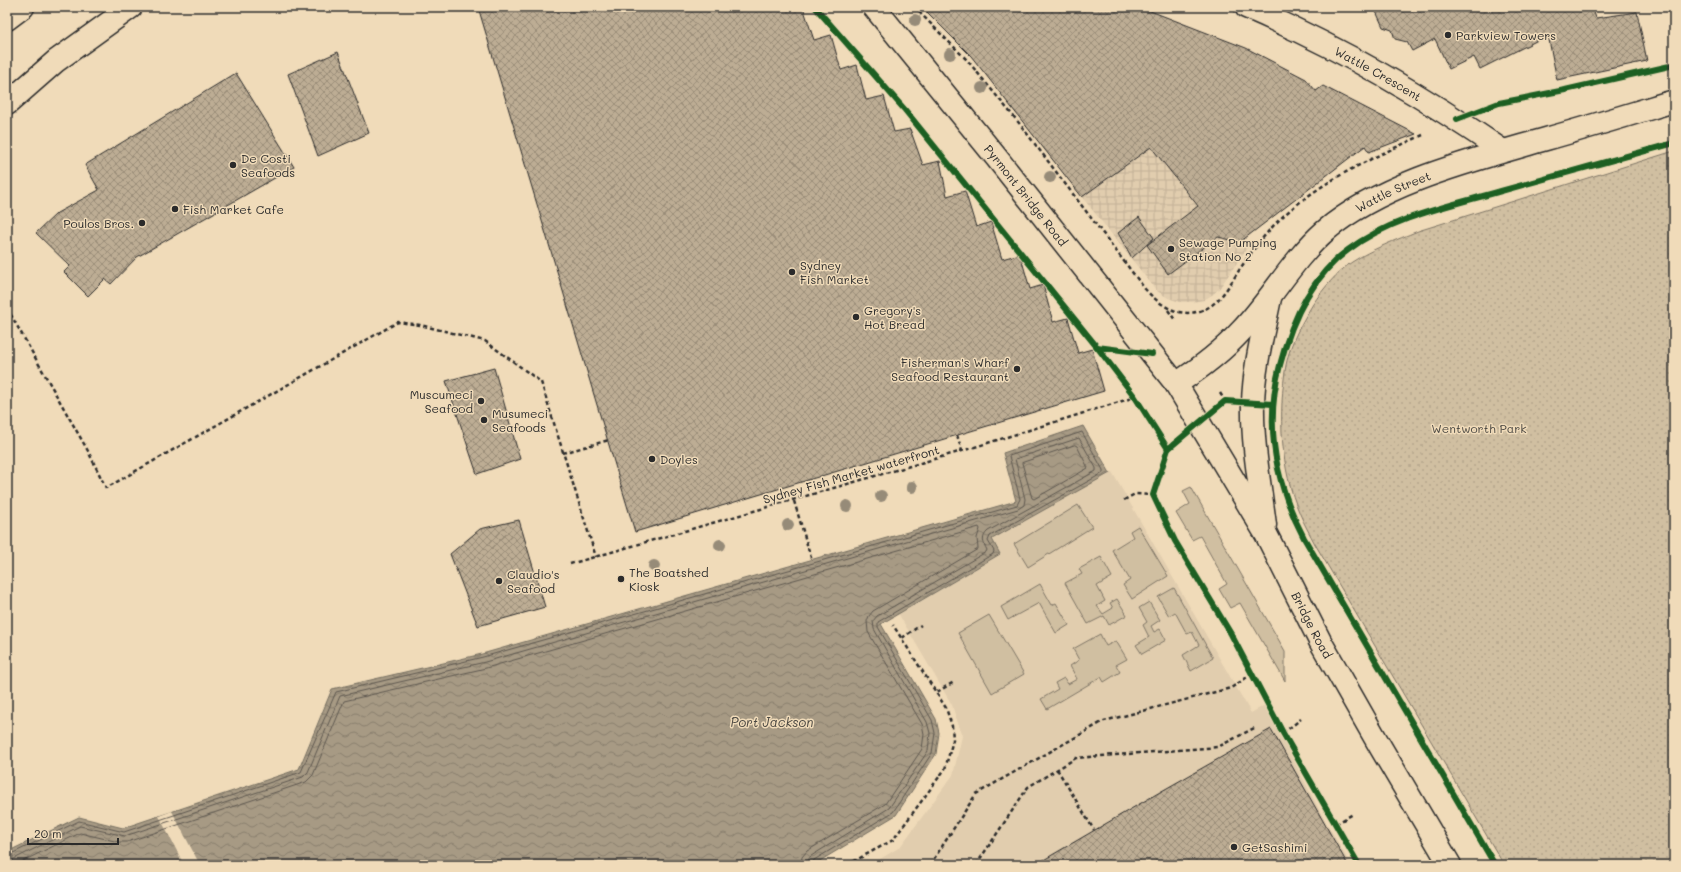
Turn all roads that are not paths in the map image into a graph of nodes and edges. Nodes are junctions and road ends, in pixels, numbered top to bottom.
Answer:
1 (23, 7) edge
2 (131, 7) edge
3 (874, 7) edge
4 (1246, 7) edge
5 (7, 19) edge
6 (1674, 101) edge
7 (7, 104) edge
8 (1504, 151) junction
9 (1271, 294) junction
10 (1176, 384) junction
11 (1266, 534) junction
12 (1450, 865) edge

1 - 5 main road
2 - 7 main road
3 - 10 main road, Pyrmont Bridge Road
4 - 8 main road, Wattle Crescent
6 - 8 main road, Wattle Street
8 - 9 main road, Wattle Street
9 - 10 main road, Wattle Street
9 - 11 main road
10 - 11 main road, Bridge Road
11 - 12 main road, Bridge Road

